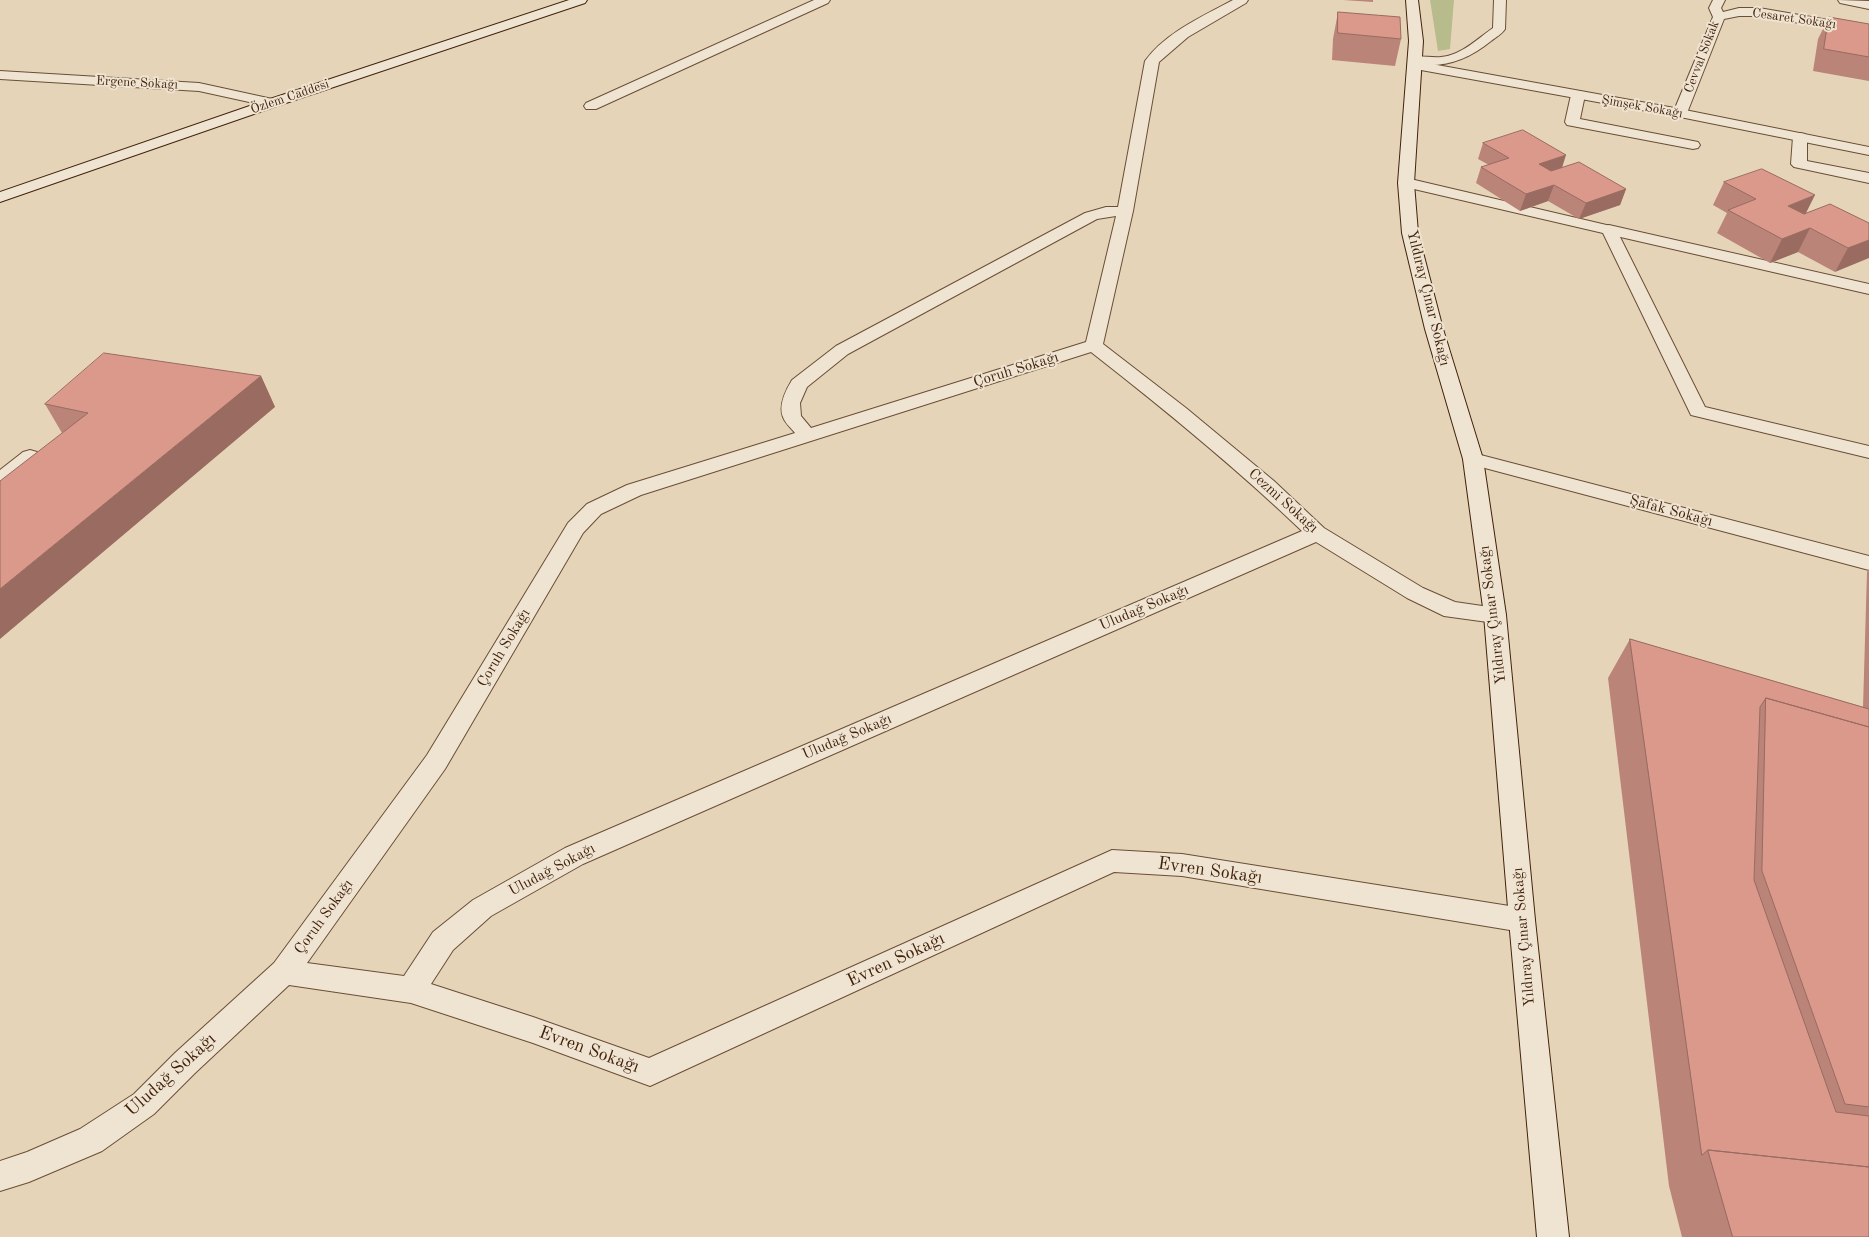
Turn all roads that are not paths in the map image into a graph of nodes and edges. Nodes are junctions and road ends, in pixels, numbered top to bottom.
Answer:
1 (581, 0) edge
2 (824, 0) edge
3 (1242, 0) edge
4 (1412, 0) edge
5 (1500, 0) edge
6 (1719, 0) edge
7 (1752, 0) edge
8 (1844, 0) edge
9 (1869, 5) edge
10 (1780, 14) junction
11 (1719, 17) junction
12 (1869, 31) edge
13 (1415, 62) junction
14 (0, 74) edge
15 (1578, 95) junction
16 (272, 103) junction
17 (591, 106) dead end
18 (1680, 114) junction
19 (1800, 137) junction
20 (1693, 145) dead end
21 (1869, 151) edge
22 (1869, 178) edge
23 (1406, 184) junction
24 (0, 197) edge
25 (1125, 211) junction
26 (1609, 230) junction
27 (1869, 289) edge
28 (1094, 345) junction
29 (807, 435) junction
30 (1869, 452) edge
31 (30, 456) edge
32 (1473, 459) junction
33 (0, 480) edge
34 (1317, 533) junction
35 (1869, 563) edge
36 (1495, 615) junction
37 (1522, 920) junction
38 (284, 972) junction
39 (411, 990) junction
40 (0, 1176) edge
41 (1553, 1237) edge

1 - 16 street, Özlem Caddesi
2 - 17 street
3 - 25 street
4 - 13 street, Yıldıray Çınar Sokağı
5 - 13 street
6 - 11 street, Cevval Sokak
7 - 10 street
8 - 9 street
10 - 11 street, Cesaret Sokağı
10 - 12 street, Cesaret Sokağı
11 - 18 street, Cevval Sokak
13 - 15 street, Şimşek Sokağı
13 - 23 street, Yıldıray Çınar Sokağı
14 - 16 street, Ergene Sokağı
15 - 18 street, Şimşek Sokağı
15 - 20 street
16 - 24 street, Özlem Caddesi
18 - 19 street, Şimşek Sokağı
19 - 21 street, Şimşek Sokağı
19 - 22 street
23 - 26 street
23 - 32 street, Yıldıray Çınar Sokağı
25 - 28 street
25 - 29 street
26 - 27 street
26 - 30 street
28 - 29 street, Çoruh Sokağı
28 - 34 street, Cezmi Sokağı
29 - 38 street, Çoruh Sokağı
31 - 33 street
32 - 35 street, Şafak Sokağı
32 - 36 street, Yıldıray Çınar Sokağı
34 - 36 street, Cezmi Sokağı
34 - 39 street, Uludağ Sokağı
36 - 37 street, Yıldıray Çınar Sokağı
37 - 39 street, Evren Sokağı
37 - 41 street, Yıldıray Çınar Sokağı
38 - 39 street, Evren Sokağı
38 - 40 street, Uludağ Sokağı

